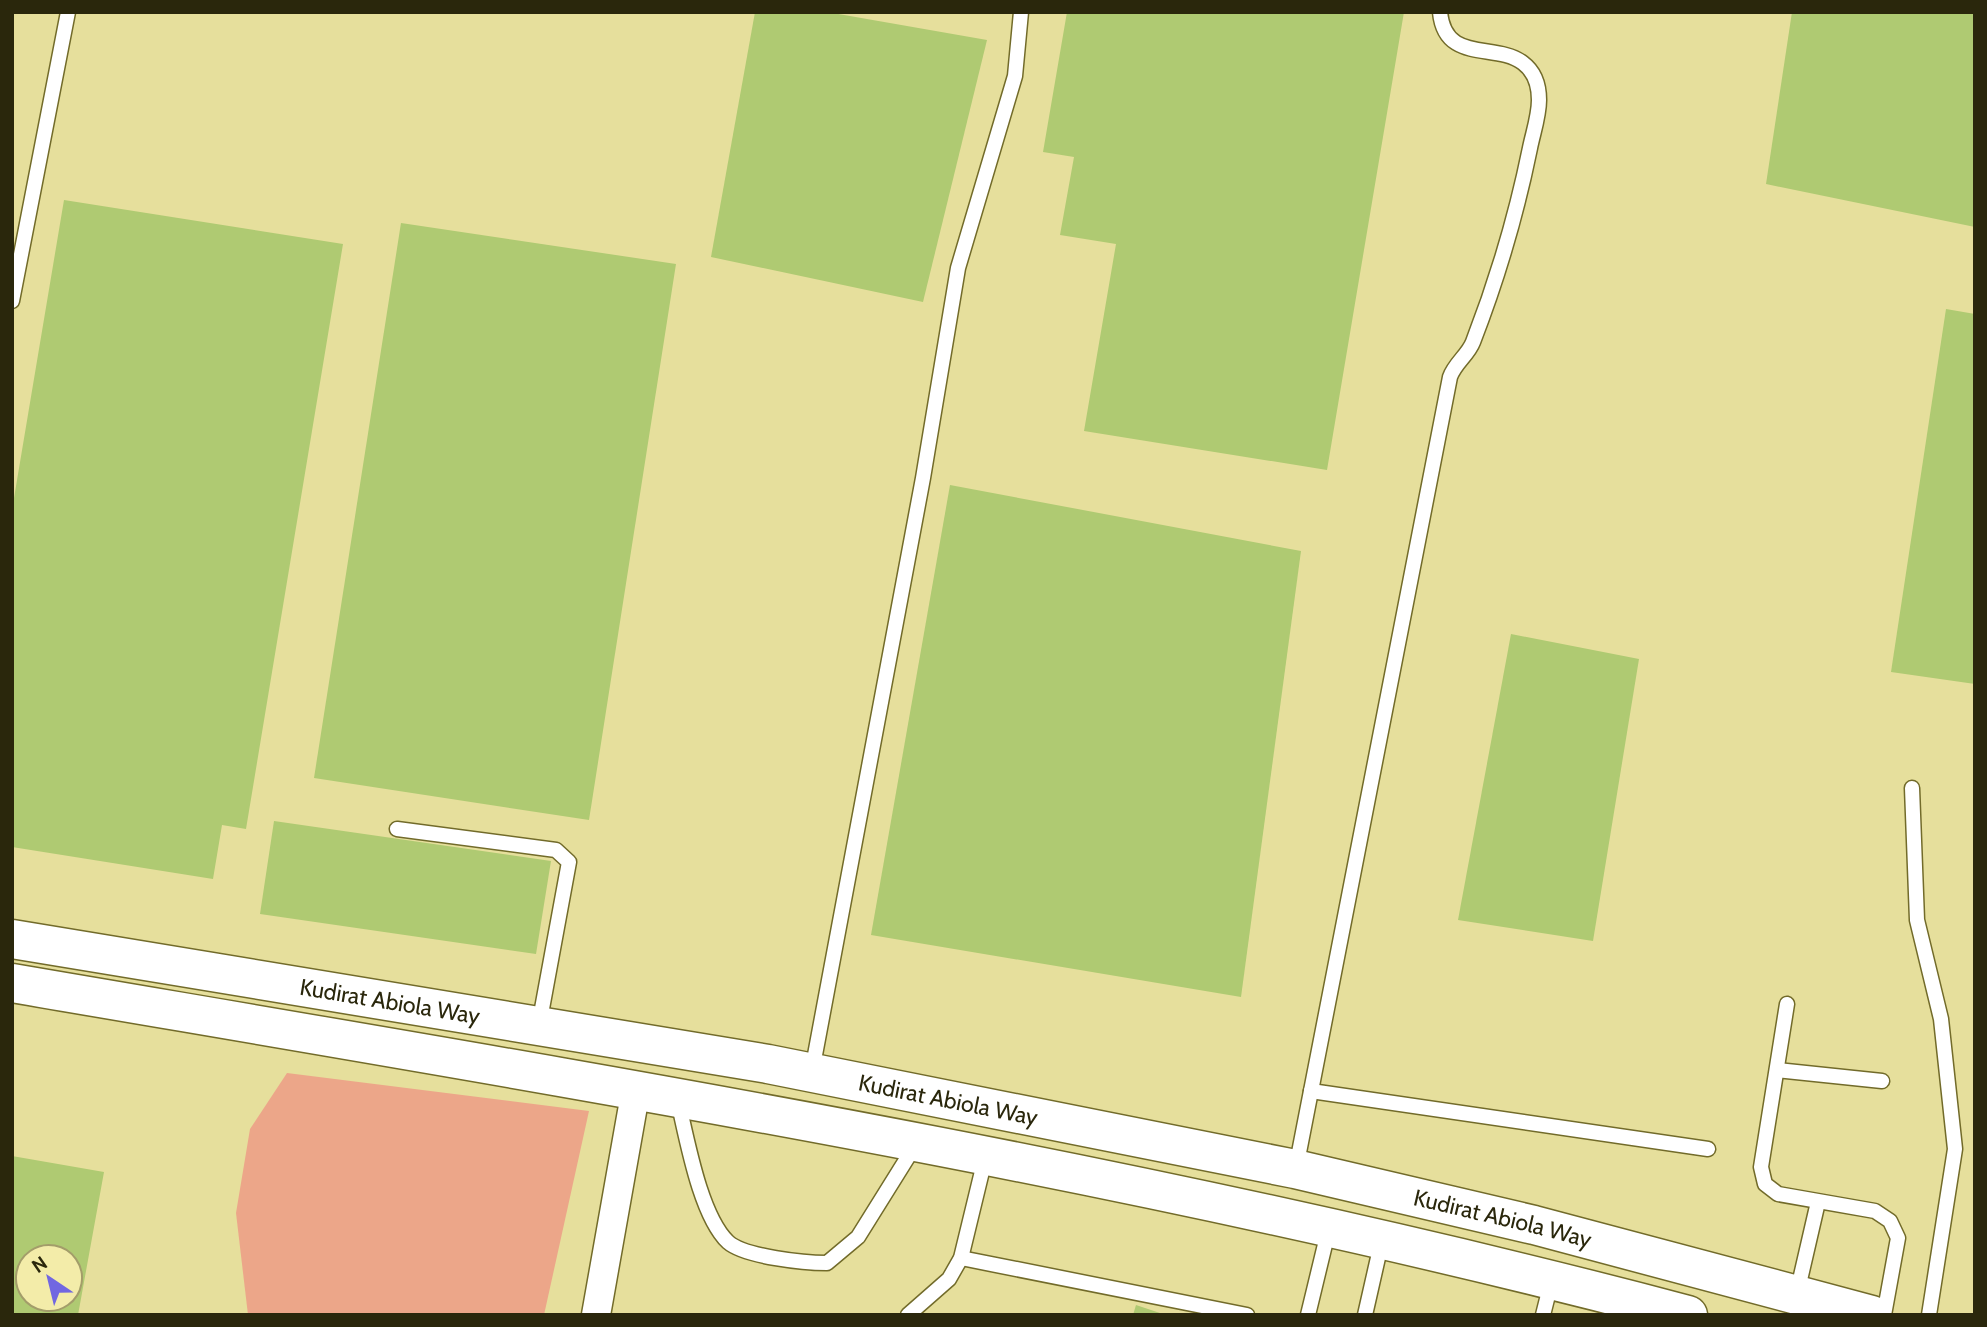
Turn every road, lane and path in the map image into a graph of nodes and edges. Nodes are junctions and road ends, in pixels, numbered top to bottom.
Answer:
1 (68, 12) edge
2 (1021, 12) edge
3 (1440, 12) edge
4 (12, 301) edge
5 (1912, 788) dead end
6 (397, 829) dead end
7 (12, 939) edge
8 (12, 983) edge
9 (1787, 1003) dead end
10 (539, 1027) junction
11 (1777, 1070) junction
12 (811, 1073) junction
13 (1882, 1081) dead end
14 (636, 1089) junction
15 (1311, 1091) junction
16 (677, 1097) junction
17 (916, 1143) junction
18 (1707, 1149) dead end
19 (986, 1157) junction
20 (1295, 1169) junction
21 (1818, 1202) junction
22 (1330, 1226) junction
23 (1382, 1239) junction
24 (961, 1258) junction
25 (1796, 1294) junction
26 (1547, 1297) edge
27 (596, 1315) edge
28 (908, 1315) edge
29 (1247, 1315) edge
30 (1308, 1315) edge
31 (1365, 1315) edge
32 (1688, 1315) edge
33 (1872, 1315) edge
34 (1884, 1315) edge
35 (1929, 1315) edge

1 - 4 lane
2 - 12 lane
3 - 15 lane
5 - 35 lane
6 - 10 lane
7 - 10 main road, Kudirat Abiola Way
8 - 14 main road, Kudirat Abiola Way
9 - 11 lane
10 - 12 main road, Kudirat Abiola Way
11 - 13 lane
11 - 21 lane
12 - 20 main road, Kudirat Abiola Way
14 - 16 main road, Kudirat Abiola Way
14 - 27 street
15 - 18 lane
15 - 20 lane
16 - 17 main road, Kudirat Abiola Way
16 - 17 lane
17 - 19 main road, Kudirat Abiola Way
19 - 22 main road, Kudirat Abiola Way
19 - 24 lane
20 - 25 main road, Kudirat Abiola Way
21 - 25 lane
21 - 34 lane
22 - 23 main road, Kudirat Abiola Way
22 - 30 lane
23 - 26 main road, Kudirat Abiola Way
23 - 31 lane
24 - 28 lane
24 - 29 lane
25 - 33 main road, Kudirat Abiola Way
26 - 32 main road, Kudirat Abiola Way

